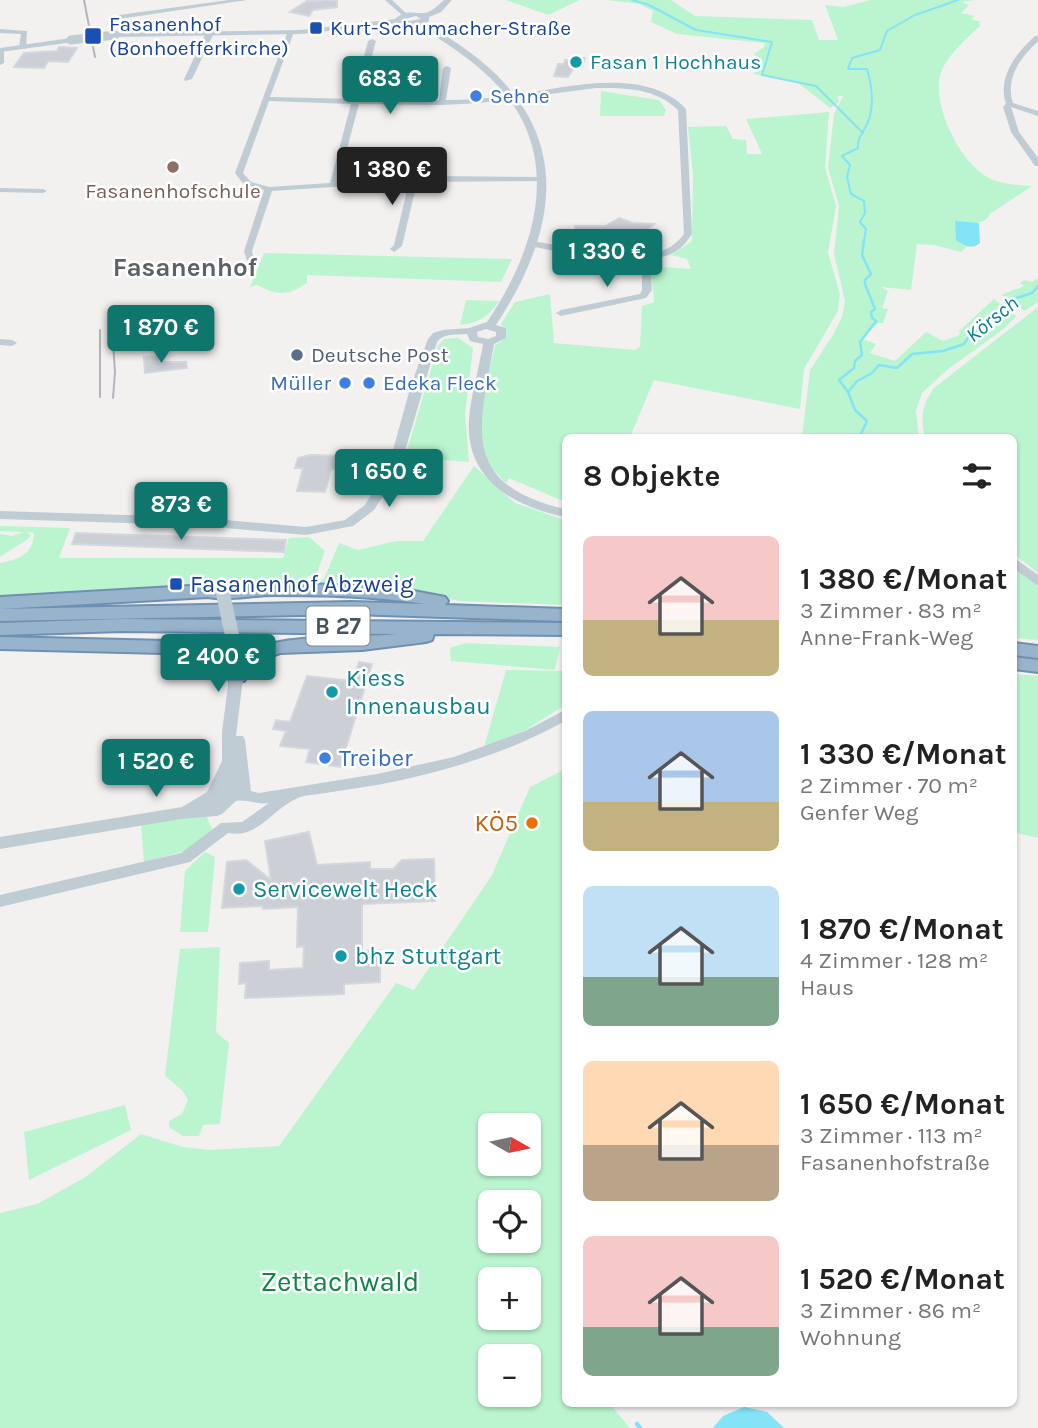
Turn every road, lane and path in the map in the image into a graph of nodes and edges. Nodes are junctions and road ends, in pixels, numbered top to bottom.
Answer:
1 (244, 0) edge
2 (390, 0) edge
3 (448, 0) edge
4 (118, 17) dead end
5 (402, 18) junction
6 (422, 20) junction
7 (0, 31) edge
8 (210, 33) junction
9 (290, 33) junction
10 (1038, 38) edge
11 (372, 41) dead end
12 (23, 47) junction
13 (0, 51) edge
14 (0, 63) edge
15 (447, 68) dead end
16 (188, 79) dead end
17 (512, 97) junction
18 (266, 99) junction
19 (355, 100) junction
20 (442, 103) junction
21 (1010, 104) junction
22 (1038, 114) edge
23 (1038, 164) edge
24 (414, 179) junction
25 (544, 179) junction
26 (333, 185) junction
27 (269, 189) junction
28 (0, 190) edge
29 (43, 191) dead end
30 (533, 244) junction
31 (394, 249) dead end
32 (250, 259) dead end
33 (646, 259) junction
34 (561, 313) dead end
35 (491, 325) junction
36 (471, 331) junction
37 (0, 342) edge
38 (489, 342) junction
39 (12, 343) dead end
40 (562, 512) edge
41 (0, 515) edge
42 (1017, 564) edge
43 (1038, 582) edge
44 (223, 594) junction
45 (0, 603) edge
46 (0, 615) edge
47 (562, 615) edge
48 (468, 619) junction
49 (0, 629) edge
50 (562, 629) edge
51 (0, 643) edge
52 (1017, 649) edge
53 (1038, 652) edge
54 (1017, 663) edge
55 (1038, 666) edge
56 (237, 676) junction
57 (233, 715) junction
58 (562, 717) edge
59 (229, 761) junction
60 (294, 792) junction
61 (251, 797) junction
62 (228, 798) junction
63 (181, 813) junction
64 (262, 815) junction
65 (0, 843) edge
66 (0, 901) edge

1 - 4 street
2 - 5 street
3 - 6 street
5 - 6 street
5 - 9 street
6 - 17 street
7 - 12 street
8 - 9 street
8 - 12 street, bridge
8 - 16 street
9 - 18 street
10 - 21 street
11 - 19 street
12 - 13 street
13 - 14 street
15 - 20 street
17 - 20 street
17 - 25 street
17 - 33 street
18 - 19 street
18 - 27 street
19 - 20 street
19 - 26 street
21 - 22 street
21 - 23 street
24 - 25 street
24 - 26 street
24 - 31 street
25 - 30 street
26 - 27 street
27 - 32 street
28 - 29 street
30 - 33 street
30 - 35 street
33 - 34 street
35 - 36 street
35 - 38 street
36 - 38 street
36 - 41 street
37 - 39 street
38 - 40 street
42 - 43 street
44 - 45 highway
44 - 48 highway
44 - 56 street, bridge
46 - 48 highway, B 27
47 - 48 highway, B 27
48 - 49 highway, B 27
48 - 50 highway, B 27
48 - 56 highway, B 27
51 - 56 highway
52 - 53 highway
54 - 55 highway
56 - 57 street
57 - 59 street
57 - 61 street
58 - 60 street
59 - 62 street
59 - 63 street
60 - 61 street
60 - 64 street
61 - 62 street
61 - 64 street
62 - 63 street
63 - 65 street
64 - 66 street

